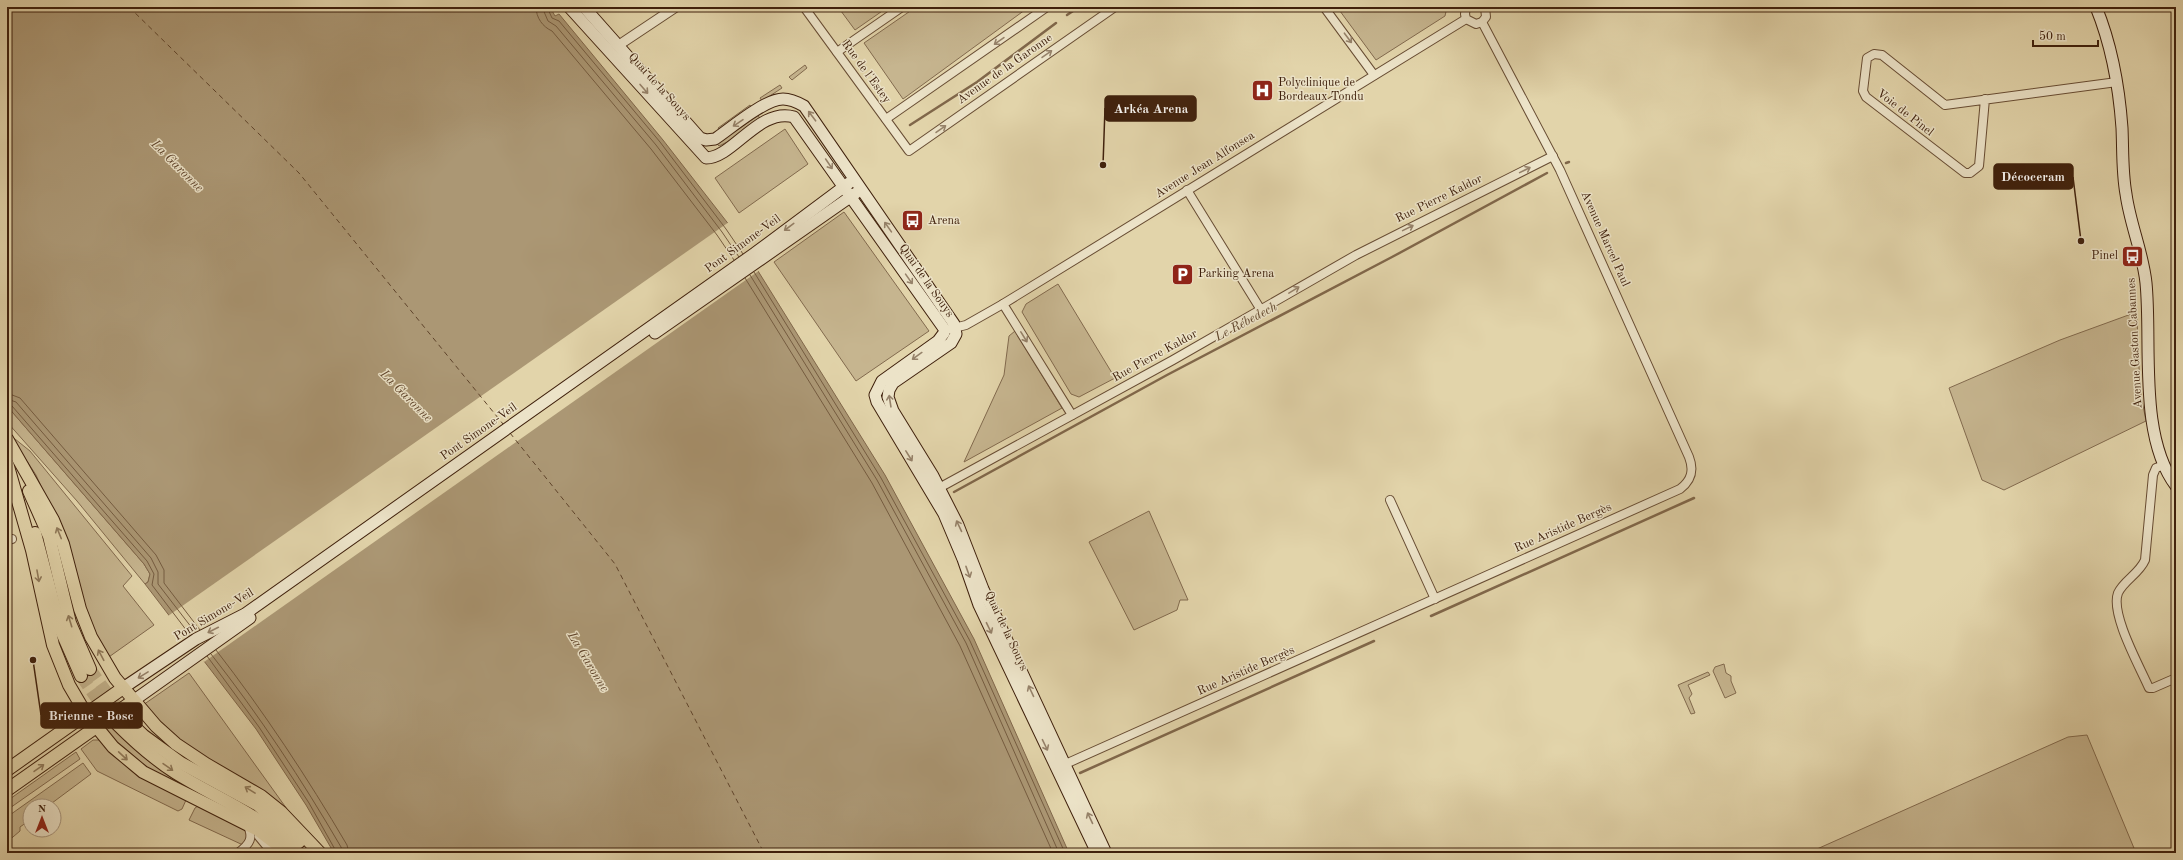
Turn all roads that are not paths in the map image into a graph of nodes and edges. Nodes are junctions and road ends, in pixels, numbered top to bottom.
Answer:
1 (584, 7) edge
2 (676, 7) edge
3 (804, 7) edge
4 (902, 7) edge
5 (1115, 7) edge
6 (1324, 7) edge
7 (1466, 7) edge
8 (1485, 7) edge
9 (2096, 7) edge
10 (570, 8) edge
11 (1043, 8) edge
12 (1466, 19) junction
13 (1482, 22) junction
14 (619, 45) junction
15 (837, 52) junction
16 (618, 60) junction
17 (1374, 75) junction
18 (2118, 82) junction
19 (1985, 99) junction
20 (886, 119) junction
21 (909, 151) joint
22 (1553, 156) junction
23 (854, 179) junction
24 (844, 186) junction
25 (861, 189) junction
26 (1187, 190) junction
27 (851, 196) junction
28 (1003, 304) junction
29 (1261, 310) junction
30 (950, 329) junction
31 (1072, 416) junction
32 (7, 439) edge
33 (15, 453) junction
34 (7, 464) edge
35 (2164, 465) junction
36 (1692, 472) joint
37 (13, 485) junction
38 (2176, 486) edge
39 (939, 488) junction
40 (1390, 500) dead end
41 (1435, 599) junction
42 (2176, 678) edge
43 (123, 688) junction
44 (133, 701) junction
45 (86, 714) junction
46 (96, 728) junction
47 (1061, 766) junction
48 (7, 770) edge
49 (7, 790) edge
50 (247, 824) junction
51 (238, 853) edge
52 (274, 853) edge
53 (288, 853) edge
54 (298, 853) edge
55 (310, 853) edge
56 (320, 853) edge
57 (1097, 853) edge
58 (1106, 853) edge

1 - 14 main road, Quai de la Souys
2 - 14 street
3 - 15 street, Rue de l'Estey
4 - 15 street
21 -> 5 street, Avenue de la Garonne
6 -> 17 street
7 - 12 street
8 - 13 street
9 - 18 main road, Avenue Gaston Cabannes
10 - 14 street
10 - 16 main road, Quai de la Souys
11 -> 20 street
12 - 13 street
12 - 17 street, Avenue Jean Alfonsea
13 - 22 street, Avenue Marcel Paul
14 - 16 street
23 -> 14 main road, Quai de la Souys
15 - 20 street, Rue de l'Estey
16 -> 24 main road, Quai de la Souys
17 - 26 street, Avenue Jean Alfonsea
18 - 19 street, Voie de Pinel
18 - 35 main road, Avenue Gaston Cabannes
19 - 19 street, Voie de Pinel
20 - 21 street, Rue de l'Estey
29 -> 22 street, Rue Pierre Kaldor
22 - 36 street, Avenue Marcel Paul
23 - 24 main road, Pont Simone-Veil
23 - 25 main road, Quai de la Souys
24 - 27 main road, Quai de la Souys
24 -> 43 main road, Pont Simone-Veil
25 - 27 main road, Pont Simone-Veil
30 -> 25 main road, Quai de la Souys
26 - 28 street, Avenue Jean Alfonsea
26 - 29 street
27 -> 30 main road, Quai de la Souys
27 - 44 main road, Pont Simone-Veil
28 - 30 street, Avenue Jean Alfonsea
28 -> 31 street
29 - 31 street, Rue Pierre Kaldor
39 -> 30 main road, Quai de la Souys
30 -> 47 main road, Quai de la Souys
31 - 39 street, Rue Pierre Kaldor
32 - 33 main road
37 -> 33 main road
43 -> 33 main road
34 - 37 main road
35 - 38 main road, Avenue Gaston Cabannes
35 - 42 street
36 - 41 street, Rue Aristide Bergès
37 -> 45 main road
47 -> 39 main road, Quai de la Souys
40 - 41 street
41 - 47 street, Rue Aristide Bergès
43 - 44 main road
43 - 45 main road
44 - 46 main road
56 -> 44 main road
45 - 46 main road
45 - 48 main road
49 -> 46 main road
46 -> 50 main road
47 - 57 main road, Quai de la Souys
58 -> 47 main road, Quai de la Souys
50 - 51 street
50 - 52 street
50 - 53 main road
55 -> 54 main road

